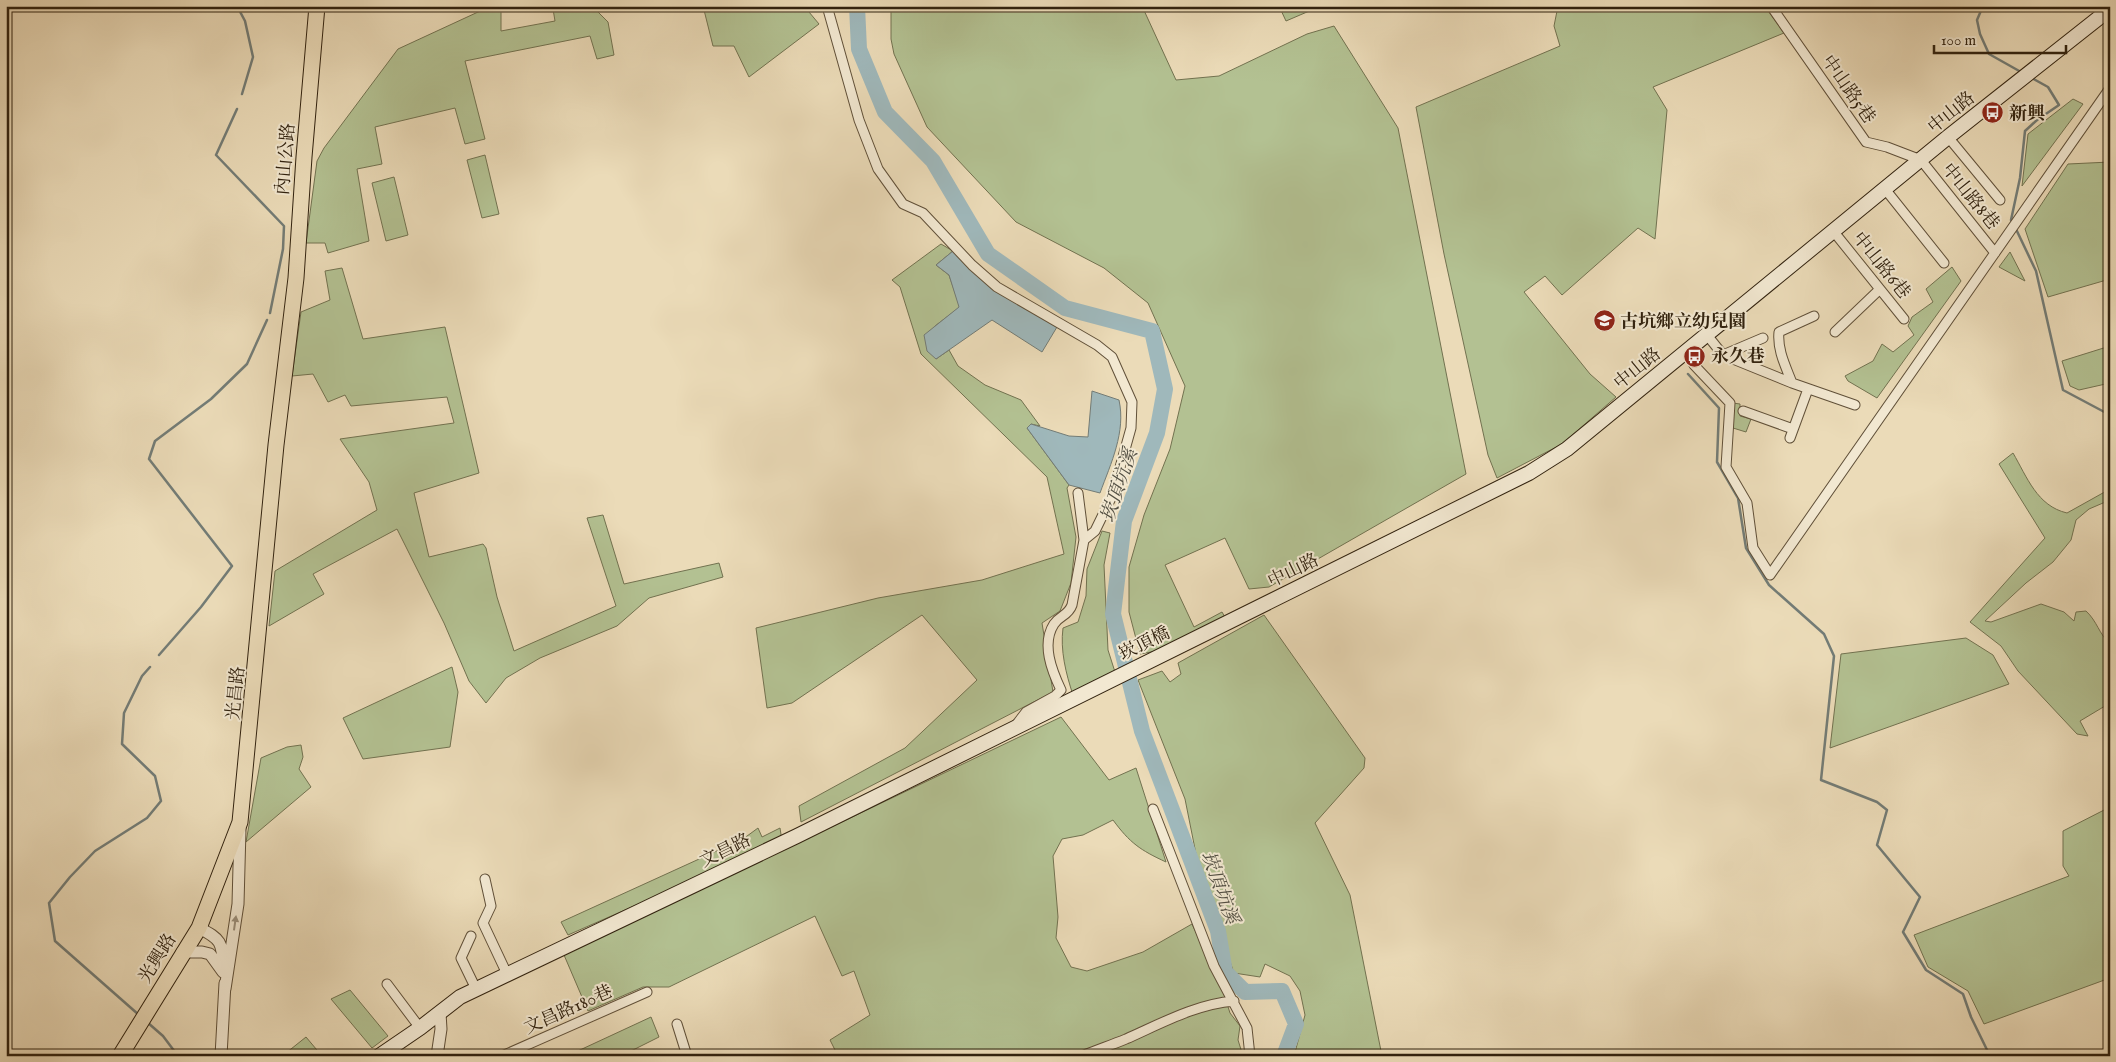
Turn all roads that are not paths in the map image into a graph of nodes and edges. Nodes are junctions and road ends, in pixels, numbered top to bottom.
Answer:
1 (318, 6) edge
2 (827, 6) edge
3 (1771, 6) edge
4 (2110, 9) edge
5 (2110, 88) edge
6 (1948, 137) junction
7 (1921, 160) junction
8 (1885, 190) junction
9 (2000, 200) dead end
10 (1834, 232) junction
11 (1995, 252) junction
12 (1944, 263) dead end
13 (1880, 289) junction
14 (291, 314) joint
15 (1814, 316) dead end
16 (1904, 319) dead end
17 (1835, 332) dead end
18 (1707, 335) junction
19 (1763, 338) dead end
20 (1687, 352) junction
21 (1723, 355) junction
22 (1792, 383) junction
23 (1808, 389) junction
24 (1855, 405) dead end
25 (1743, 411) dead end
26 (1078, 493) dead end
27 (1084, 540) junction
28 (1239, 618) joint
29 (1066, 701) joint
30 (1014, 727) junction
31 (1153, 809) dead end
32 (240, 822) junction
33 (485, 879) dead end
34 (199, 928) junction
35 (471, 936) dead end
36 (182, 952) junction
37 (507, 974) junction
38 (387, 984) dead end
39 (225, 989) junction
40 (476, 989) junction
41 (647, 992) dead end
42 (1234, 1001) junction
43 (440, 1013) junction
44 (677, 1024) dead end
45 (420, 1028) junction
46 (120, 1056) edge
47 (221, 1056) edge
48 (378, 1056) edge
49 (437, 1056) edge
50 (502, 1056) edge
51 (687, 1056) edge
52 (1082, 1056) edge
53 (1250, 1056) edge

1 - 14 main road, 內山公路
2 - 27 street
3 - 7 street, 中山路5巷
4 - 6 main road, 中山路
5 - 11 street
6 - 7 main road, 中山路
6 - 9 street
7 - 8 main road, 中山路
7 - 11 street, 中山路8巷
8 - 10 main road, 中山路
8 - 12 street
10 - 13 street, 中山路6巷
10 - 18 main road, 中山路
11 - 20 street
13 - 16 street, 中山路6巷
13 - 17 street
14 - 32 main road, 光昌路
15 - 22 street
18 - 20 main road, 中山路
18 - 21 street
19 - 21 street
20 - 28 main road, 中山路
21 - 22 street
22 - 23 street
23 - 24 street
23 - 25 street
26 - 27 street
27 - 30 street
28 - 29 main road, 崁頂橋
29 - 30 main road, 文昌路
30 - 37 main road, 文昌路
31 - 42 street
32 - 34 main road, 光昌路
39 -> 32 street
33 - 37 street
34 - 36 main road, 光興路
34 - 39 street
35 - 40 street
36 - 39 street
36 - 46 main road, 光興路
37 - 40 main road, 文昌路
38 - 45 street
39 - 47 street
40 - 43 main road, 文昌路
41 - 50 street, 文昌路180巷
42 - 52 street
42 - 53 street
43 - 45 main road, 文昌路
43 - 49 street
44 - 51 street
45 - 48 main road, 文昌路

